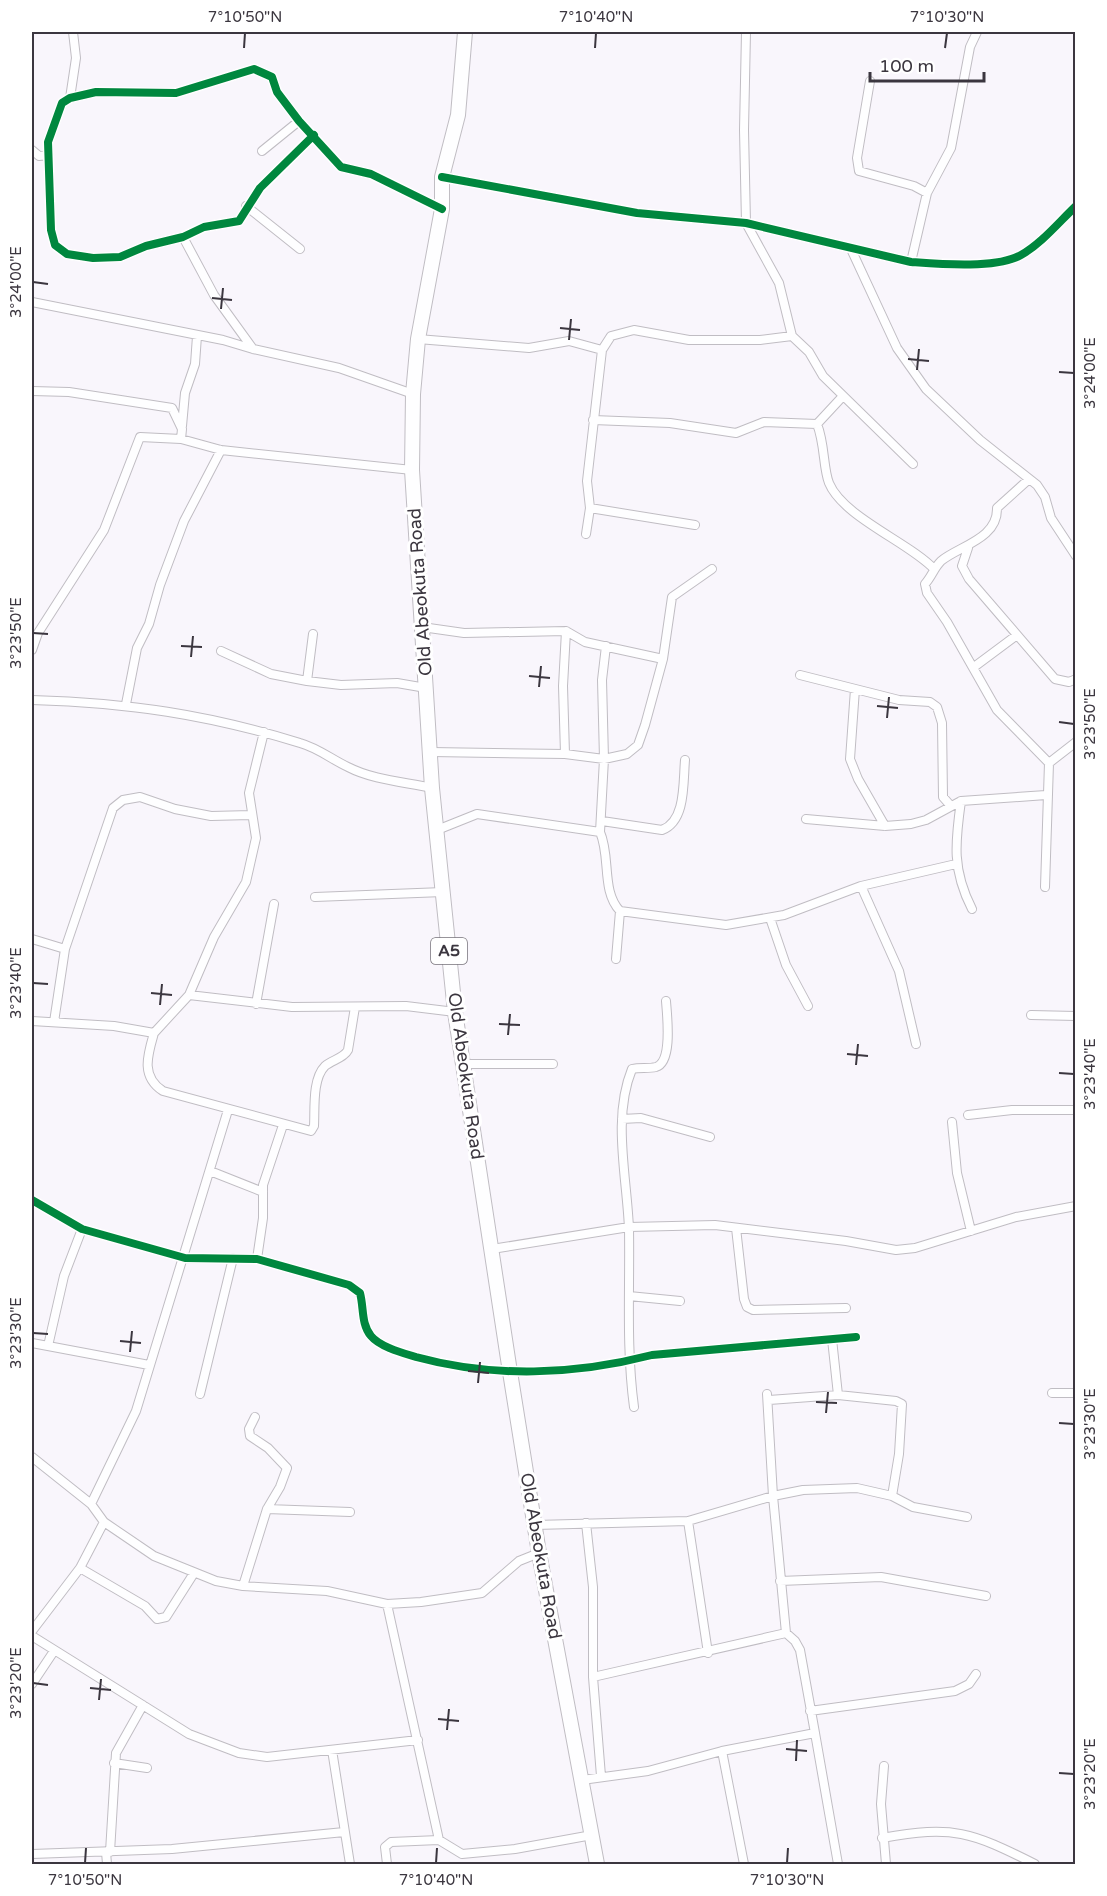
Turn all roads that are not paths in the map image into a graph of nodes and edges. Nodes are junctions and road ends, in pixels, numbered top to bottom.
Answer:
1 (73, 32) edge
2 (465, 32) edge
3 (746, 32) edge
4 (977, 32) edge
5 (870, 81) dead end
6 (70, 98) junction
7 (299, 122) junction
8 (314, 135) junction
9 (32, 150) edge
10 (262, 151) dead end
11 (49, 155) junction
12 (442, 177) junction
13 (927, 193) junction
14 (246, 206) junction
15 (1076, 206) edge
16 (441, 209) junction
17 (746, 223) junction
18 (183, 237) junction
19 (300, 249) dead end
20 (851, 249) junction
21 (911, 262) junction
22 (32, 302) edge
23 (197, 336) junction
24 (792, 336) junction
25 (418, 339) junction
26 (253, 349) junction
27 (602, 350) junction
28 (32, 390) edge
29 (413, 394) junction
30 (843, 396) junction
31 (592, 420) junction
32 (817, 424) junction
33 (182, 434) junction
34 (221, 450) junction
35 (913, 464) dead end
36 (411, 470) junction
37 (1028, 480) junction
38 (590, 508) junction
39 (695, 525) dead end
40 (586, 534) dead end
41 (968, 548) junction
42 (1076, 556) edge
43 (712, 569) dead end
44 (934, 569) junction
45 (422, 627) junction
46 (566, 631) junction
47 (313, 634) dead end
48 (1017, 635) junction
49 (606, 646) junction
50 (32, 650) edge
51 (221, 651) dead end
52 (663, 659) junction
53 (974, 667) junction
54 (800, 675) dead end
55 (1076, 679) edge
56 (307, 681) junction
57 (426, 688) junction
58 (855, 689) junction
59 (32, 700) edge
60 (126, 704) junction
61 (264, 732) junction
62 (1076, 742) edge
63 (430, 752) junction
64 (565, 754) junction
65 (604, 759) junction
66 (686, 760) dead end
67 (1049, 763) junction
68 (432, 788) junction
69 (1046, 795) junction
70 (961, 801) junction
71 (950, 805) junction
72 (251, 816) junction
73 (806, 819) dead end
74 (602, 822) junction
75 (885, 826) junction
76 (437, 830) junction
77 (600, 832) junction
78 (956, 864) junction
79 (861, 886) junction
80 (1045, 887) dead end
81 (443, 892) junction
82 (315, 897) dead end
83 (274, 904) dead end
84 (972, 909) dead end
85 (620, 911) junction
86 (770, 918) junction
87 (32, 939) edge
88 (65, 949) junction
89 (616, 959) dead end
90 (189, 995) junction
91 (666, 1001) dead end
92 (256, 1004) junction
93 (808, 1006) dead end
94 (355, 1007) junction
95 (455, 1012) junction
96 (1030, 1015) dead end
97 (1076, 1016) edge
98 (32, 1021) edge
99 (54, 1022) junction
100 (154, 1033) junction
101 (916, 1044) dead end
102 (463, 1064) junction
103 (553, 1064) dead end
104 (228, 1110) junction
105 (1076, 1110) edge
106 (968, 1115) dead end
107 (622, 1119) junction
108 (952, 1122) dead end
109 (283, 1125) junction
110 (710, 1137) dead end
111 (210, 1171) junction
112 (263, 1192) junction
113 (32, 1200) edge
114 (1076, 1206) edge
115 (628, 1227) junction
116 (736, 1228) junction
117 (82, 1229) junction
118 (970, 1231) junction
119 (492, 1249) junction
120 (185, 1258) junction
121 (233, 1258) junction
122 (257, 1259) junction
123 (629, 1296) junction
124 (680, 1300) dead end
125 (846, 1308) dead end
126 (856, 1337) dead end
127 (832, 1339) junction
128 (32, 1343) edge
129 (48, 1346) junction
130 (628, 1361) junction
131 (149, 1365) junction
132 (510, 1372) junction
133 (1052, 1393) dead end
134 (1076, 1393) edge
135 (200, 1394) dead end
136 (838, 1395) junction
137 (634, 1407) dead end
138 (255, 1417) dead end
139 (32, 1457) edge
140 (773, 1496) junction
141 (892, 1496) junction
142 (91, 1504) junction
143 (267, 1509) junction
144 (350, 1512) dead end
145 (967, 1517) dead end
146 (688, 1521) junction
147 (104, 1522) junction
148 (586, 1523) junction
149 (535, 1526) junction
150 (539, 1553) junction
151 (80, 1568) junction
152 (194, 1573) junction
153 (780, 1581) junction
154 (243, 1586) junction
155 (986, 1596) dead end
156 (387, 1604) junction
157 (786, 1633) junction
158 (32, 1634) edge
159 (54, 1651) junction
160 (708, 1653) junction
161 (976, 1674) dead end
162 (593, 1677) junction
163 (32, 1684) edge
164 (143, 1705) junction
165 (810, 1711) junction
166 (815, 1733) junction
167 (418, 1740) junction
168 (332, 1750) junction
169 (722, 1751) junction
170 (114, 1763) junction
171 (884, 1766) dead end
172 (147, 1768) dead end
173 (601, 1776) junction
174 (582, 1780) junction
175 (344, 1832) junction
176 (592, 1835) junction
177 (882, 1838) junction
178 (440, 1840) junction
179 (108, 1852) junction
180 (32, 1854) edge
181 (1023, 1862) edge
182 (107, 1864) edge
183 (350, 1864) edge
184 (387, 1864) edge
185 (597, 1864) edge
186 (744, 1864) edge
187 (838, 1864) edge
188 (886, 1864) edge
189 (1035, 1864) edge

1 - 6 street
2 - 12 highway, Old Abeokuta Road / A5
3 - 17 street
4 - 13 street
5 - 13 street
6 - 7 street
6 - 11 street
7 - 8 street
7 - 10 street
8 - 14 street
8 - 16 street
9 - 11 street
11 - 18 street
12 - 16 highway, Old Abeokuta Road / A5
12 - 17 street
13 - 21 street
14 - 18 street
14 - 19 street
15 - 21 street
16 - 25 highway, Old Abeokuta Road / A5
17 - 20 street
17 - 24 street
18 - 26 street
20 - 21 street
20 - 37 street
22 - 23 street
23 - 26 street
23 - 33 street
24 - 27 street
24 - 30 street
25 - 27 street
25 - 29 highway, Old Abeokuta Road / A5
26 - 29 street
27 - 31 street
28 - 33 street
29 - 36 highway, Old Abeokuta Road / A5
30 - 32 street
30 - 35 street
31 - 32 street
31 - 38 street
32 - 44 street
33 - 34 street
33 - 50 street
34 - 36 street
34 - 60 street
36 - 45 highway, Old Abeokuta Road / A5
37 - 41 street
37 - 42 street
38 - 39 street
38 - 40 street
41 - 44 street
41 - 48 street
43 - 52 street
44 - 53 street
45 - 46 street
45 - 57 highway, Old Abeokuta Road / A5
46 - 49 street
46 - 64 street
47 - 56 street
48 - 53 street
48 - 55 street
49 - 52 street
49 - 65 street
51 - 56 street
52 - 65 street
53 - 67 street
54 - 58 street
56 - 57 street
57 - 63 highway, Old Abeokuta Road / A5
58 - 71 street
58 - 75 street
59 - 60 street
60 - 61 street
61 - 68 street
61 - 72 street
62 - 67 street
63 - 64 street
63 - 68 highway, Old Abeokuta Road / A5
64 - 65 street
65 - 74 street
66 - 74 street
67 - 69 street
68 - 76 highway, Old Abeokuta Road / A5
69 - 70 street
69 - 80 street
70 - 71 street
70 - 78 street
71 - 75 street
72 - 88 street
72 - 90 street
73 - 75 street
74 - 77 street
76 - 77 street
76 - 81 highway, Old Abeokuta Road / A5
77 - 85 street
78 - 79 street
78 - 84 street
79 - 86 street
79 - 101 street
81 - 82 street
81 - 95 highway, Old Abeokuta Road / A5
83 - 92 street
85 - 86 street
85 - 89 street
86 - 93 street
87 - 88 street
88 - 99 street
90 - 92 street
90 - 100 street
91 - 107 street
92 - 94 street
94 - 95 street
94 - 109 street
95 - 102 highway, Old Abeokuta Road / A5
96 - 97 street
98 - 99 street
99 - 100 street
100 - 104 street
102 - 103 street
102 - 119 highway, Old Abeokuta Road / A5
104 - 109 street
104 - 111 street
105 - 106 street
107 - 110 street
107 - 115 street
108 - 118 street
109 - 112 street
111 - 112 street
111 - 120 street
112 - 122 street
113 - 117 street
114 - 118 street
115 - 116 street
115 - 119 street
115 - 123 street
116 - 118 street
116 - 125 street
117 - 120 street
117 - 129 street
119 - 132 highway, Old Abeokuta Road / A5
120 - 121 street
120 - 131 street
121 - 122 street
121 - 135 street
122 - 132 street
123 - 124 street
123 - 130 street
126 - 127 street
127 - 130 street
127 - 136 street
128 - 129 street
129 - 131 street
130 - 132 street
130 - 137 street
131 - 142 street
132 - 149 highway, Old Abeokuta Road / A5
133 - 134 street
136 - 140 street
136 - 141 street
138 - 143 street
139 - 142 street
140 - 141 street
140 - 146 street
140 - 153 street
141 - 145 street
142 - 147 street
143 - 144 street
143 - 154 street
146 - 148 street
146 - 160 street
147 - 151 street
147 - 152 street
148 - 149 street
148 - 162 street
149 - 150 highway, Old Abeokuta Road / A5
150 - 156 street
150 - 174 highway, Old Abeokuta Road / A5
151 - 152 street
151 - 158 street
152 - 154 street
153 - 155 street
153 - 157 street
154 - 156 street
156 - 167 street
157 - 160 street
157 - 165 street
158 - 159 street
159 - 163 street
159 - 164 street
160 - 162 street
161 - 165 street
162 - 173 street
164 - 168 street
164 - 170 street
165 - 166 street
166 - 169 street
166 - 187 street
167 - 168 street
167 - 178 street
168 - 175 street
169 - 173 street
169 - 186 street
170 - 172 street
170 - 179 street
171 - 177 street
173 - 174 street
174 - 176 highway, Old Abeokuta Road / A5
175 - 179 street
175 - 183 street
176 - 178 street
176 - 185 highway, Old Abeokuta Road / A5
177 - 181 street
177 - 188 street
178 - 184 street
179 - 180 street
179 - 182 street
181 - 189 street

